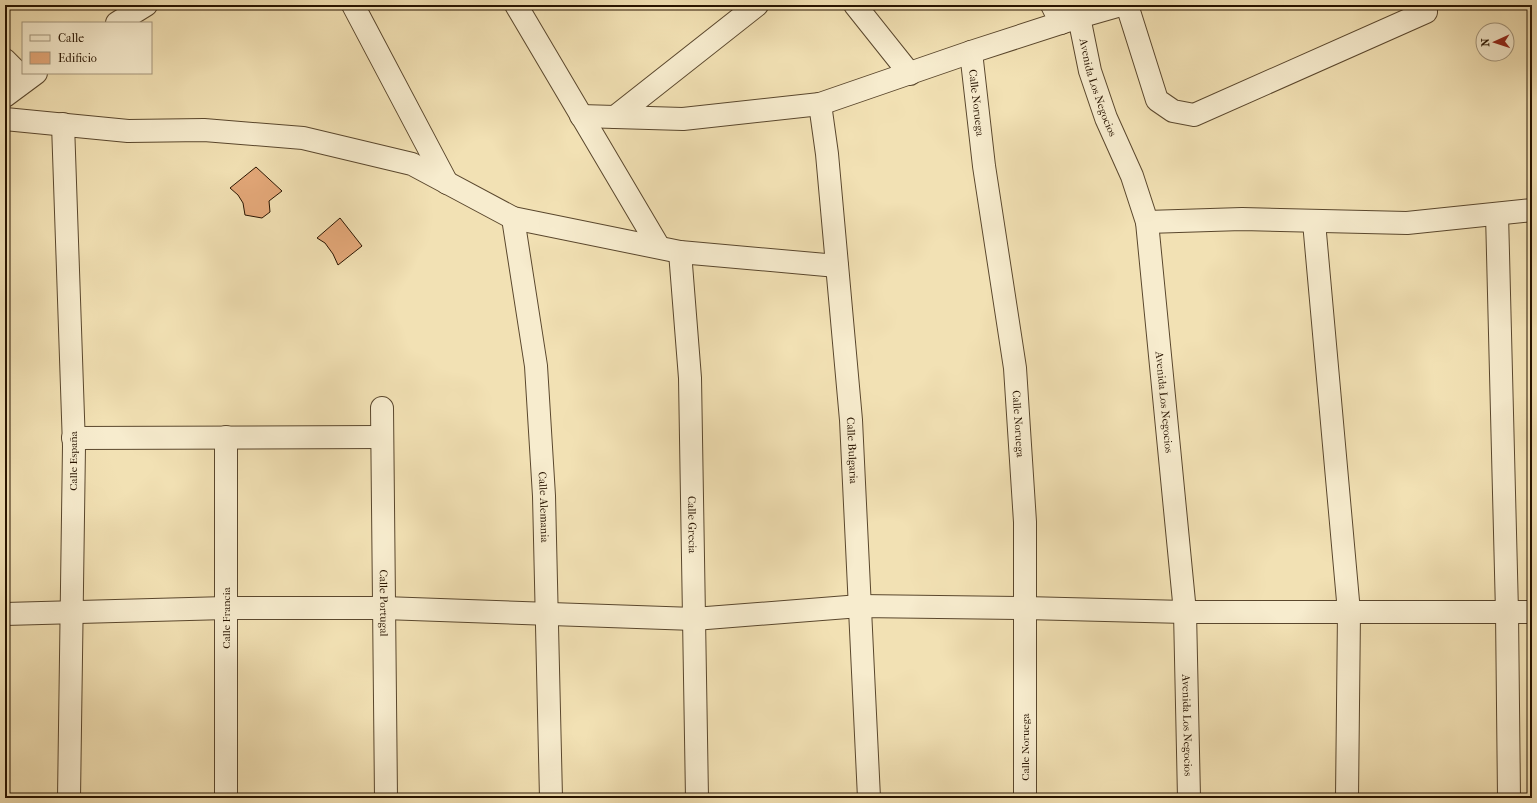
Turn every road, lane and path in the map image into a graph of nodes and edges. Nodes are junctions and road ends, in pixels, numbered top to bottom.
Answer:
1 (146, 5) edge
2 (353, 5) edge
3 (516, 5) edge
4 (756, 5) edge
5 (855, 5) edge
6 (1122, 5) edge
7 (1127, 5) edge
8 (1426, 12) dead end
9 (1064, 15) edge
10 (119, 22) edge
11 (972, 52) junction
12 (5, 60) edge
13 (22, 71) edge
14 (910, 74) junction
15 (30, 76) edge
16 (5, 96) edge
17 (820, 104) junction
18 (581, 116) junction
19 (615, 117) junction
20 (5, 119) edge
21 (63, 124) junction
22 (447, 183) junction
23 (1532, 210) edge
24 (1497, 214) junction
25 (513, 218) junction
26 (1147, 222) junction
27 (1314, 222) junction
28 (658, 248) junction
29 (680, 252) junction
30 (837, 266) junction
31 (382, 408) dead end
32 (226, 437) junction
33 (382, 437) junction
34 (73, 438) junction
35 (860, 606) junction
36 (226, 608) junction
37 (384, 608) junction
38 (1025, 608) junction
39 (1185, 612) junction
40 (1349, 612) junction
41 (1507, 612) junction
42 (1532, 612) edge
43 (72, 613) junction
44 (5, 614) edge
45 (546, 614) junction
46 (694, 618) junction
47 (69, 798) edge
48 (226, 798) edge
49 (386, 798) edge
50 (551, 798) edge
51 (697, 798) edge
52 (868, 798) edge
53 (1025, 798) edge
54 (1189, 798) edge
55 (1346, 798) edge
56 (1509, 798) edge

1 - 10 street
2 - 22 street
3 - 18 street
4 - 19 street
5 - 14 street
6 - 9 street
7 - 8 street
9 - 11 street
9 - 26 street, Avenida Los Negocios
11 - 14 street
11 - 38 street, Calle Noruega
12 - 13 street
14 - 17 street
15 - 16 street
17 - 19 street
17 - 30 street, Calle Bulgaria
18 - 19 street
18 - 28 street
20 - 21 street
21 - 22 street
21 - 34 street, Calle España
22 - 25 street
23 - 24 street
24 - 27 street
24 - 41 street
25 - 28 street
25 - 45 street, Calle Alemania
26 - 27 street
26 - 39 street, Avenida Los Negocios
27 - 40 street
28 - 29 street
29 - 30 street
29 - 46 street, Calle Grecia
30 - 35 street, Calle Bulgaria
31 - 33 street, Calle Portugal
32 - 33 street
32 - 34 street
32 - 36 street, Calle Francia
33 - 37 street, Calle Portugal
34 - 43 street, Calle España
35 - 38 street
35 - 46 street
35 - 52 street, Calle Bulgaria
36 - 37 street
36 - 43 street
36 - 48 street, Calle Francia
37 - 45 street
37 - 49 street, Calle Portugal
38 - 39 street
38 - 53 street, Calle Noruega
39 - 40 street
39 - 54 street, Avenida Los Negocios
40 - 41 street
40 - 55 street
41 - 42 street
41 - 56 street
43 - 44 street
43 - 47 street, Calle España
45 - 46 street
45 - 50 street, Calle Alemania
46 - 51 street, Calle Grecia

